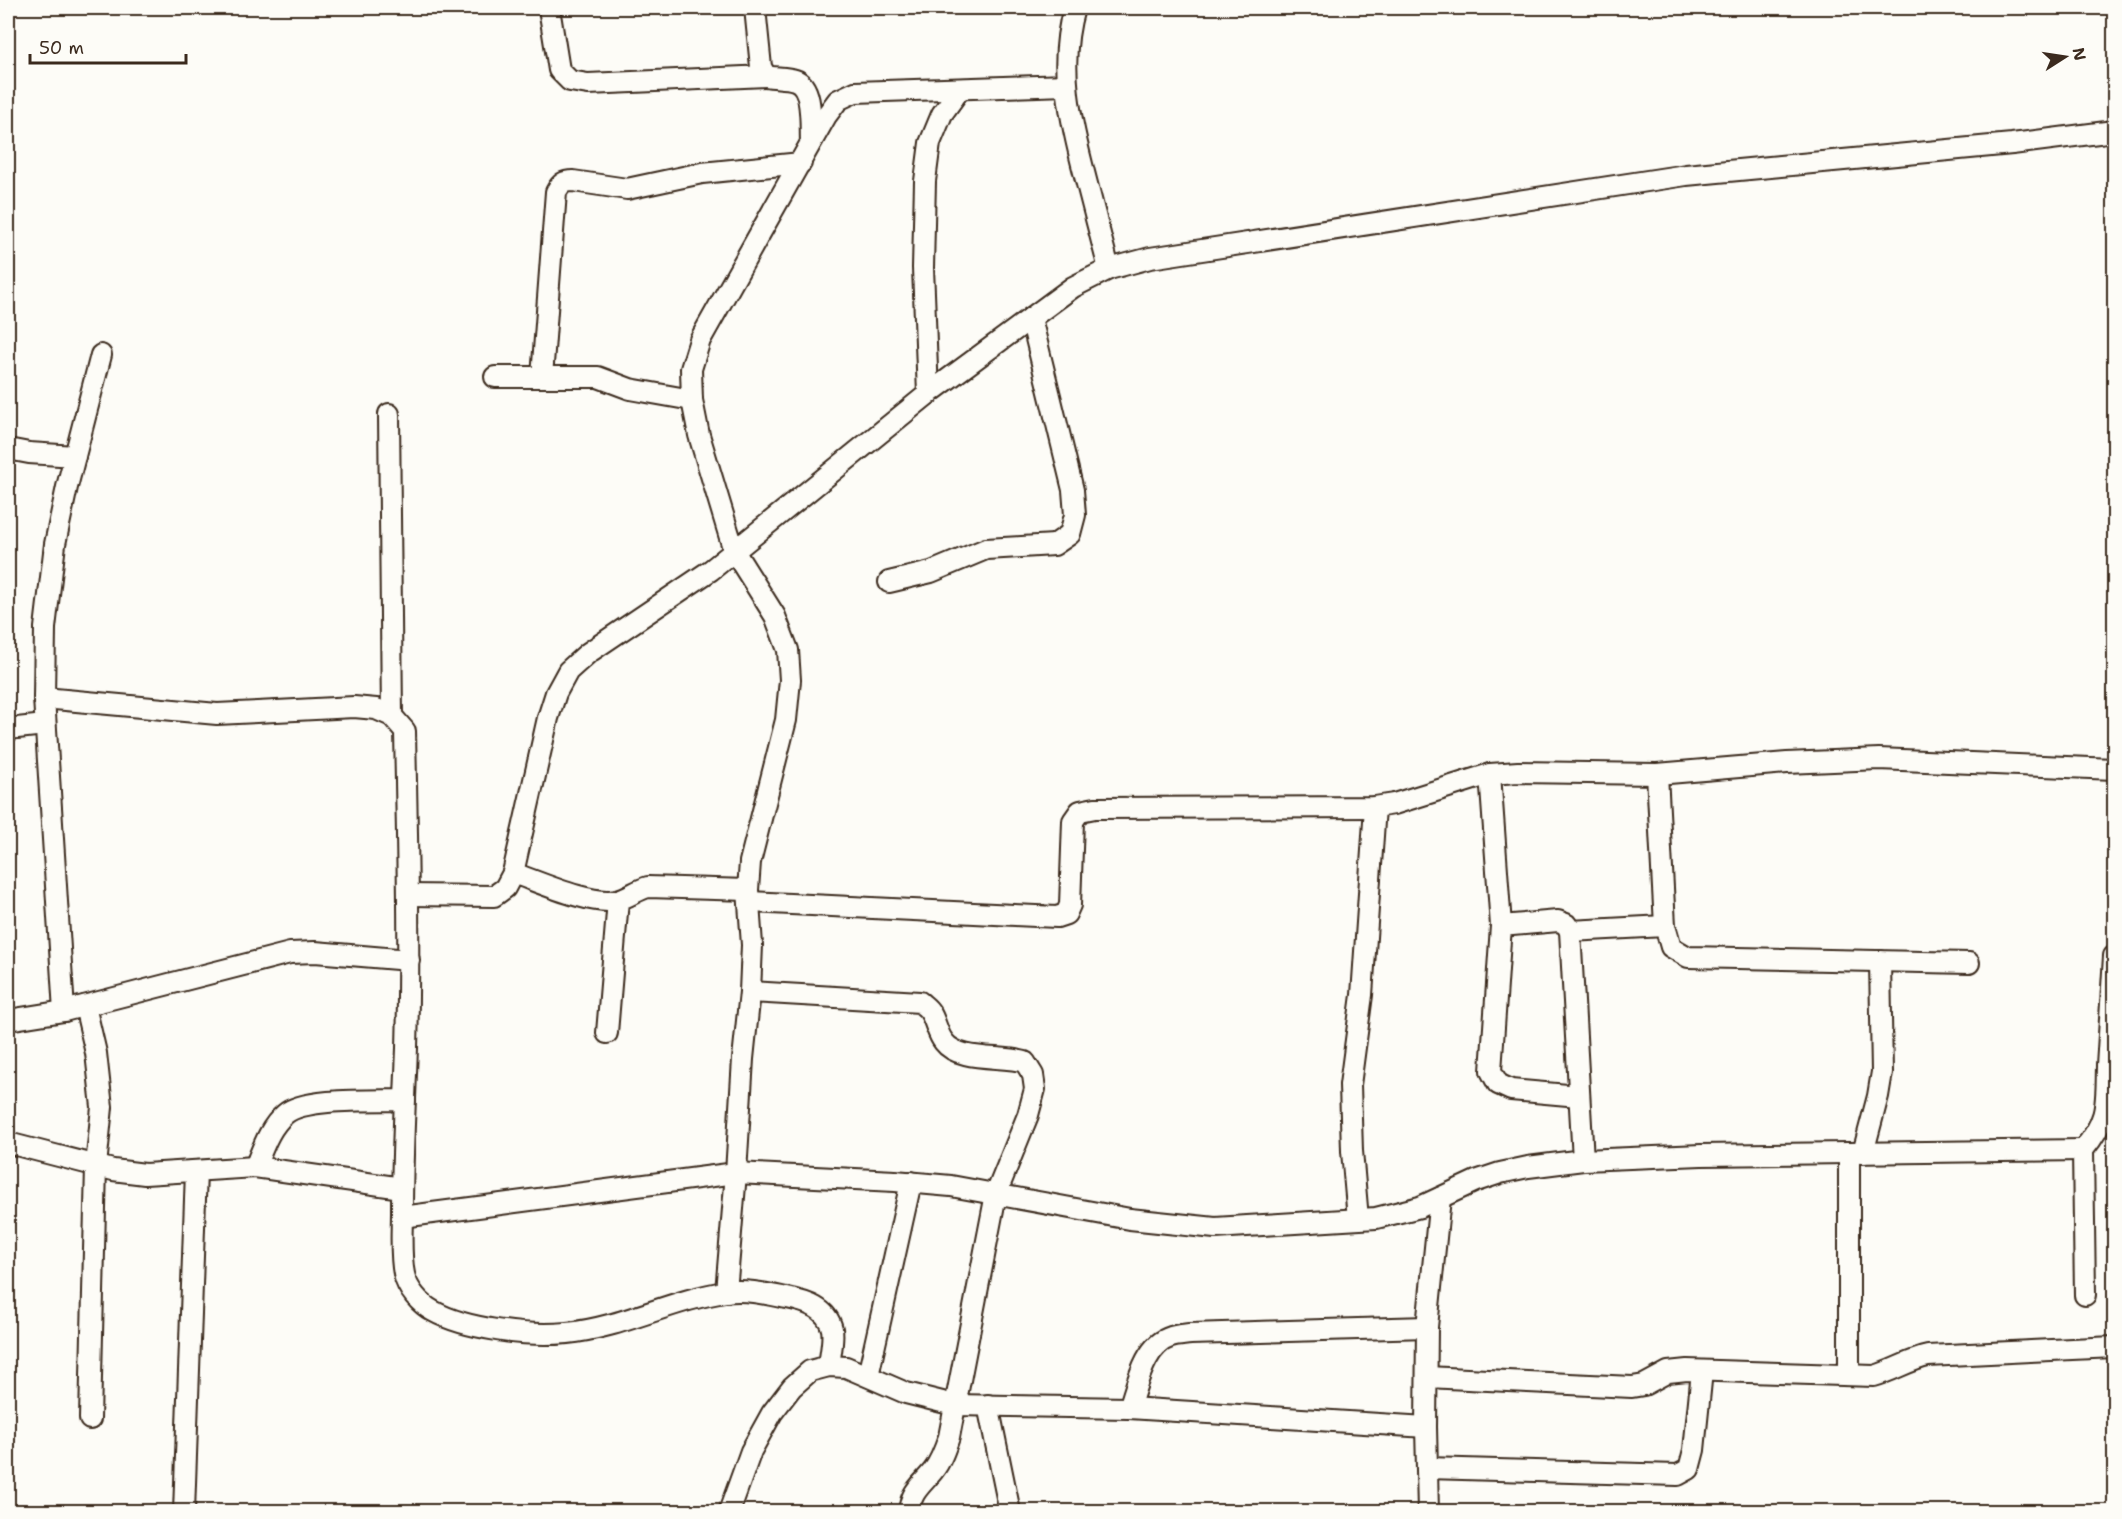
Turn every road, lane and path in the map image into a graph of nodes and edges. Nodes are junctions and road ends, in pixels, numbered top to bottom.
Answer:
1 (549, 8) edge
2 (755, 8) edge
3 (1074, 8) edge
4 (766, 76) junction
5 (1066, 85) junction
6 (960, 89) junction
7 (2115, 131) edge
8 (811, 144) junction
9 (801, 163) junction
10 (1109, 269) junction
11 (1031, 318) junction
12 (100, 355) dead end
13 (495, 377) dead end
14 (542, 377) junction
15 (928, 394) junction
16 (692, 400) junction
17 (389, 414) dead end
18 (8, 449) edge
19 (75, 456) junction
20 (734, 551) junction
21 (889, 582) dead end
22 (44, 698) junction
23 (392, 716) junction
24 (45, 725) junction
25 (8, 729) edge
26 (2115, 769) edge
27 (1490, 774) junction
28 (1657, 774) junction
29 (1375, 807) junction
30 (513, 873) junction
31 (408, 895) junction
32 (748, 896) junction
33 (618, 900) junction
34 (1501, 926) junction
35 (1665, 926) junction
36 (1569, 931) junction
37 (2115, 956) edge
38 (410, 960) junction
39 (1880, 961) junction
40 (1969, 963) dead end
41 (750, 992) junction
42 (85, 1006) junction
43 (64, 1011) junction
44 (8, 1020) edge
45 (607, 1033) dead end
46 (2111, 1066) edge
47 (1579, 1096) junction
48 (405, 1100) junction
49 (8, 1143) edge
50 (2083, 1150) junction
51 (1856, 1153) junction
52 (1583, 1160) junction
53 (96, 1166) junction
54 (255, 1167) junction
55 (196, 1172) junction
56 (736, 1173) junction
57 (910, 1182) junction
58 (402, 1188) junction
59 (996, 1194) junction
60 (1440, 1198) junction
61 (402, 1217) junction
62 (1358, 1219) junction
63 (726, 1292) junction
64 (2085, 1295) dead end
65 (1427, 1328) junction
66 (2115, 1347) edge
67 (829, 1366) junction
68 (1702, 1371) junction
69 (1849, 1375) junction
70 (868, 1376) junction
71 (1427, 1377) junction
72 (954, 1404) junction
73 (988, 1405) junction
74 (1129, 1408) junction
75 (90, 1419) dead end
76 (1426, 1427) junction
77 (1427, 1468) junction
78 (184, 1512) edge
79 (729, 1512) edge
80 (909, 1512) edge
81 (1010, 1512) edge
82 (1428, 1512) edge

1 - 4 street
2 - 4 street
3 - 5 street
4 - 8 street
5 - 6 street
5 - 10 street
6 - 8 street
6 - 15 street
7 - 10 street
8 - 9 street
9 - 14 street
9 - 16 street
10 - 11 street
11 - 15 street
11 - 21 street
12 - 19 street
13 - 14 street
14 - 16 street
15 - 20 street
16 - 20 street
17 - 23 street
18 - 19 street
19 - 22 street
20 - 30 street
20 - 32 street
22 - 23 street
22 - 24 street
23 - 31 street
24 - 25 street
24 - 43 street
26 - 28 street
27 - 28 street
27 - 29 street
27 - 34 street
28 - 35 street
29 - 32 street
29 - 62 street
30 - 31 street
30 - 33 street
31 - 38 street
32 - 33 street
32 - 41 street
33 - 45 street
34 - 36 street
34 - 47 street
35 - 36 street
35 - 39 street
36 - 47 street
37 - 46 street
38 - 42 street
38 - 48 street
39 - 40 street
39 - 51 street
41 - 56 street
41 - 59 street
42 - 43 street
42 - 53 street
43 - 44 street
46 - 50 street
47 - 52 street
48 - 54 street
48 - 58 street
49 - 53 street
50 - 51 street
50 - 64 street
51 - 52 street
51 - 69 street
52 - 60 street
53 - 55 street
53 - 75 street
54 - 55 street
54 - 58 street
55 - 78 street
56 - 57 street
56 - 61 street
56 - 63 street
57 - 59 street
57 - 70 street
58 - 61 street
59 - 62 street
59 - 72 street
60 - 62 street
60 - 65 street
61 - 63 street
63 - 67 street
65 - 71 street
65 - 74 street
66 - 69 street
67 - 70 street
67 - 79 street
68 - 69 street
68 - 71 street
68 - 77 street
70 - 72 street
71 - 76 street
72 - 73 street
72 - 80 street
73 - 74 street
73 - 81 street
74 - 76 street
76 - 77 street
77 - 82 street

